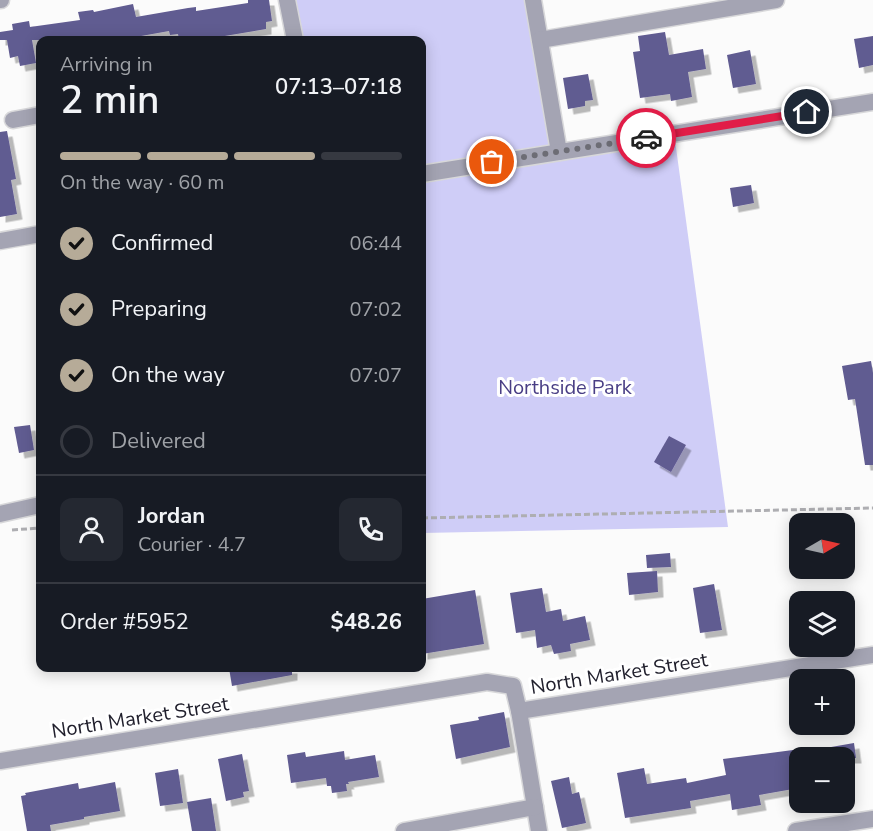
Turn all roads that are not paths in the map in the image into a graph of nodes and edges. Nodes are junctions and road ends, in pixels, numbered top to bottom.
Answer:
1 (287, 0) edge
2 (533, 0) edge
3 (776, 0) edge
4 (294, 36) edge
5 (540, 40) junction
6 (873, 102) edge
7 (36, 116) edge
8 (13, 120) dead end
9 (559, 152) junction
10 (426, 170) edge
11 (36, 235) edge
12 (0, 241) edge
13 (36, 506) edge
14 (0, 514) edge
15 (873, 655) edge
16 (519, 711) junction
17 (0, 761) edge
18 (535, 807) junction
19 (873, 819) edge
20 (404, 831) edge
21 (539, 831) edge
22 (796, 831) edge

1 - 4 street
2 - 5 street
3 - 5 street
5 - 9 street
6 - 9 street
7 - 8 street
9 - 10 street
11 - 12 street
13 - 14 street
15 - 16 street, North Market Street
16 - 17 street, North Market Street
16 - 18 street
18 - 20 street
18 - 21 street
19 - 22 street

